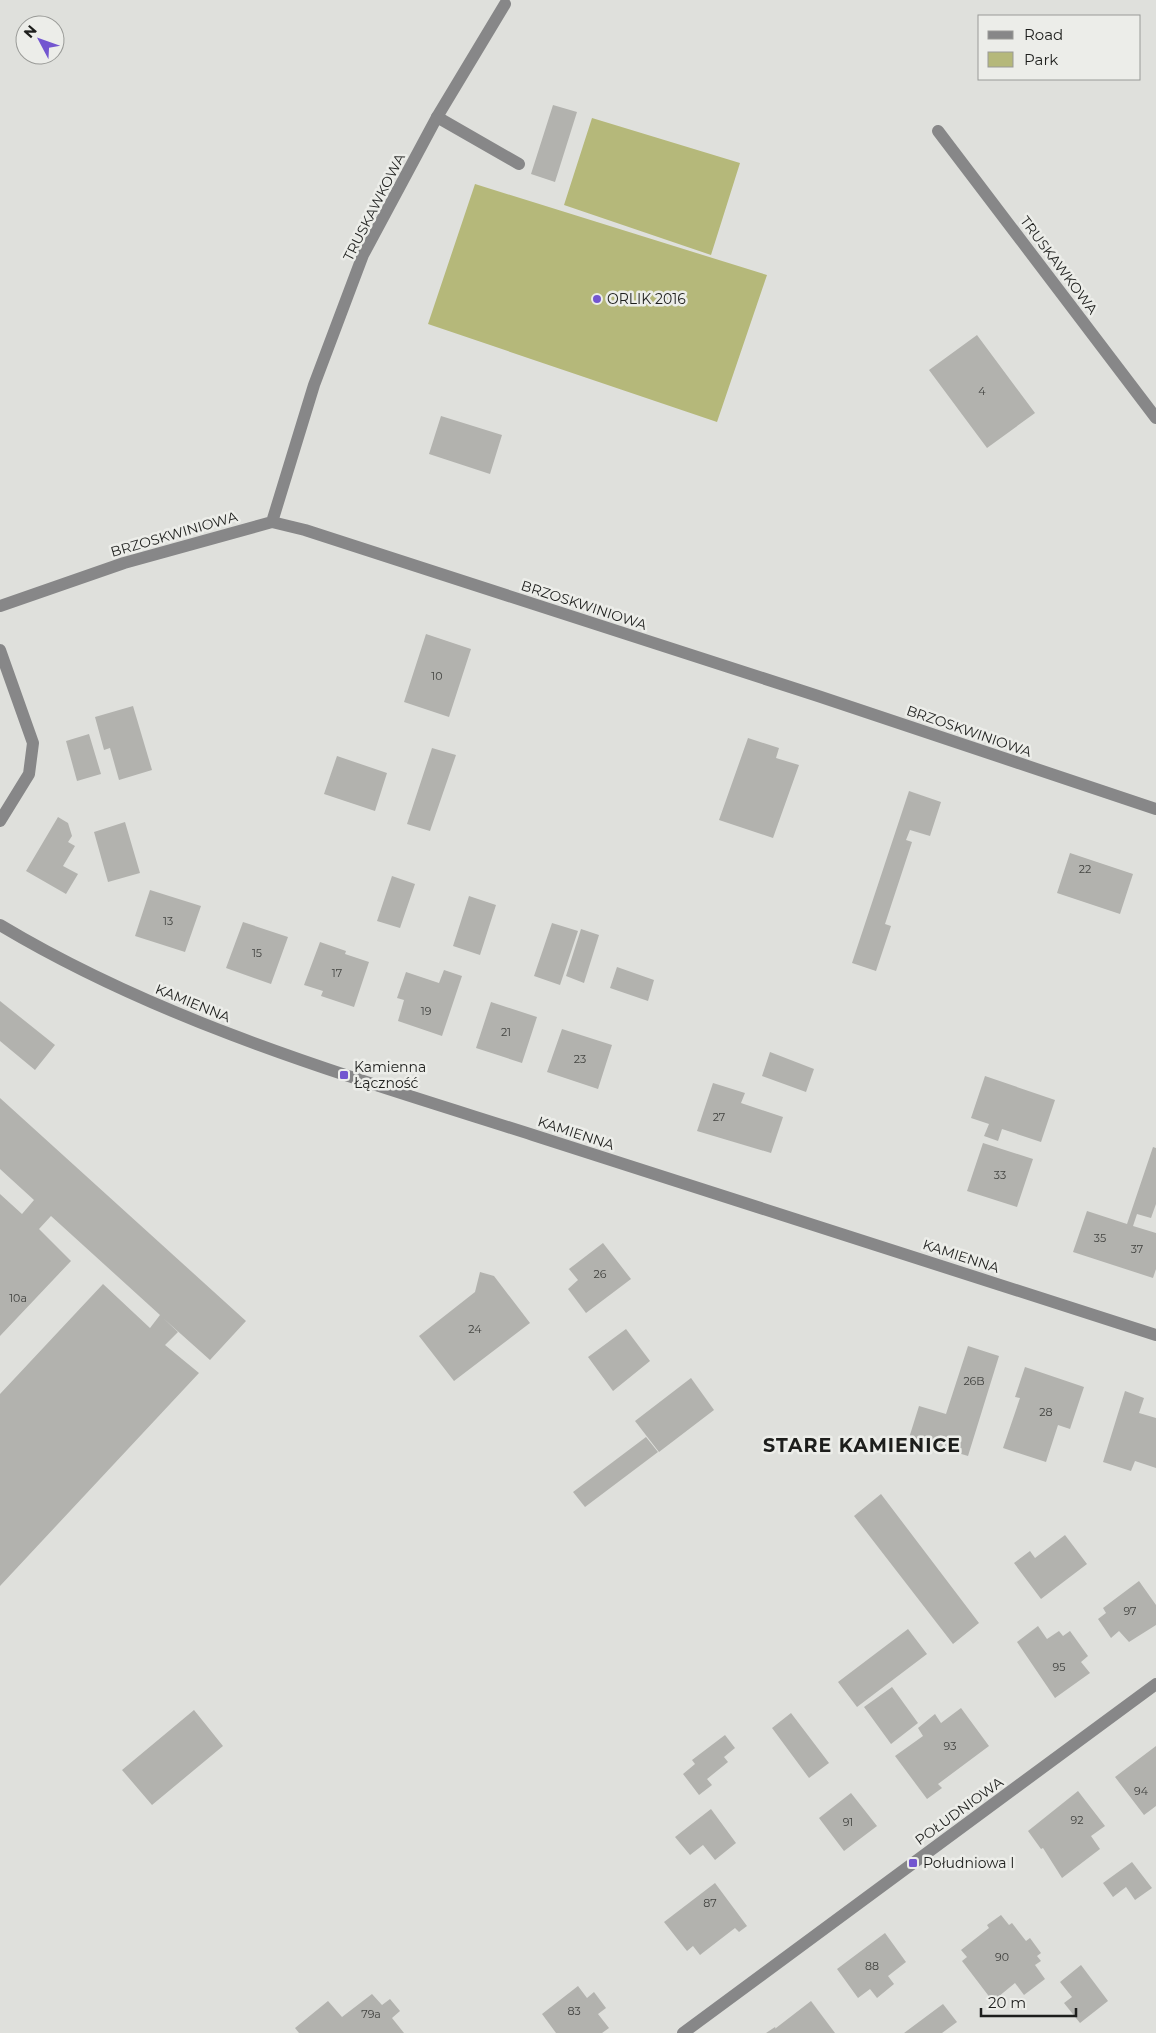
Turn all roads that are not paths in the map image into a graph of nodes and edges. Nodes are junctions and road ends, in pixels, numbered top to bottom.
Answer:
1 (505, 4) dead end
2 (437, 117) junction
3 (938, 131) dead end
4 (519, 164) dead end
5 (1156, 418) edge
6 (272, 522) junction
7 (0, 606) edge
8 (0, 650) edge
9 (1156, 810) edge
10 (0, 820) edge
11 (0, 925) edge
12 (1156, 1335) edge
13 (1156, 1684) edge
14 (683, 2033) edge

1 - 2 street, TRUSKAWKOWA
2 - 4 street
2 - 6 street, TRUSKAWKOWA
3 - 5 street, TRUSKAWKOWA
6 - 7 street, BRZOSKWINIOWA
6 - 9 street, BRZOSKWINIOWA
8 - 10 street
11 - 12 street, KAMIENNA
13 - 14 street, POŁUDNIOWA

